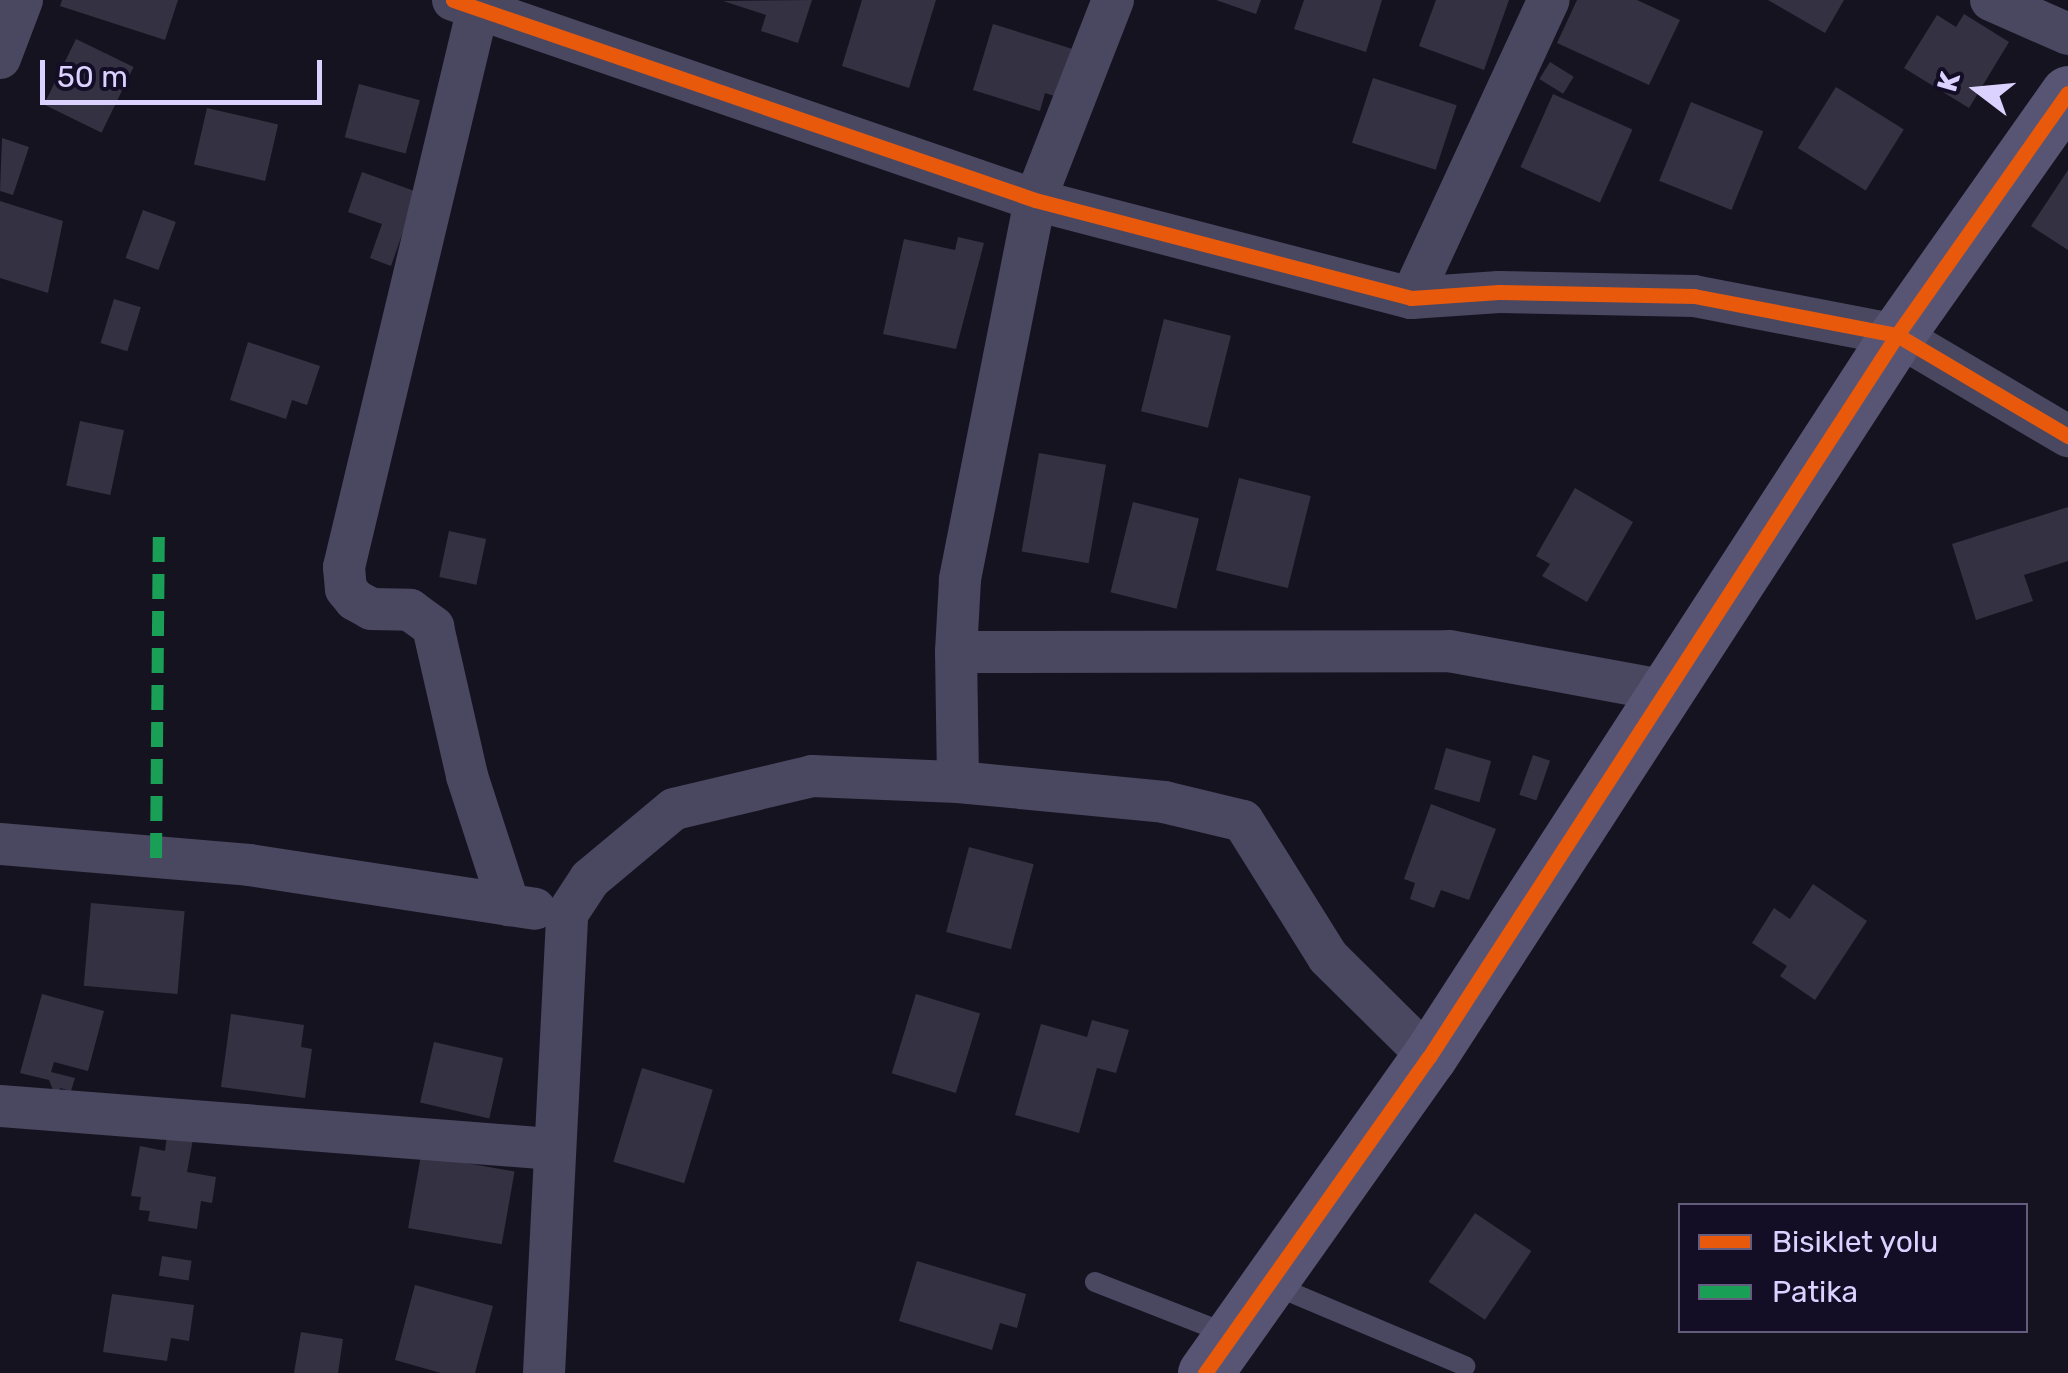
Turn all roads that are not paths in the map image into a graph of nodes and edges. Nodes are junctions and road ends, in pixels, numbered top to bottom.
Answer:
1 (22, 0) edge
2 (1114, 0) edge
3 (1549, 0) edge
4 (1991, 0) edge
5 (466, 4) edge
6 (531, 11) edge
7 (2068, 34) edge
8 (0, 58) edge
9 (2068, 92) edge
10 (1035, 200) junction
11 (1411, 298) junction
12 (1897, 335) junction
13 (2068, 436) edge
14 (956, 652) junction
15 (1672, 692) junction
16 (958, 782) junction
17 (0, 844) edge
18 (509, 906) junction
19 (567, 914) junction
20 (1430, 1057) junction
21 (0, 1106) edge
22 (553, 1149) junction
23 (1095, 1282) dead end
24 (1269, 1283) junction
25 (1218, 1354) edge
26 (1465, 1366) dead end
27 (544, 1373) edge

1 - 8 street
2 - 10 street
3 - 11 street
4 - 7 street
5 - 6 street
5 - 18 street
6 - 10 street
9 - 12 street
10 - 11 street
10 - 14 street
11 - 12 street
12 - 13 street
12 - 15 street
14 - 15 street
14 - 16 street
15 - 20 street
16 - 19 street
16 - 20 street
17 - 18 street
18 - 19 street
19 - 22 street
20 - 24 street
21 - 22 street
22 - 27 street
23 - 25 lane
24 - 25 street
24 - 26 lane

